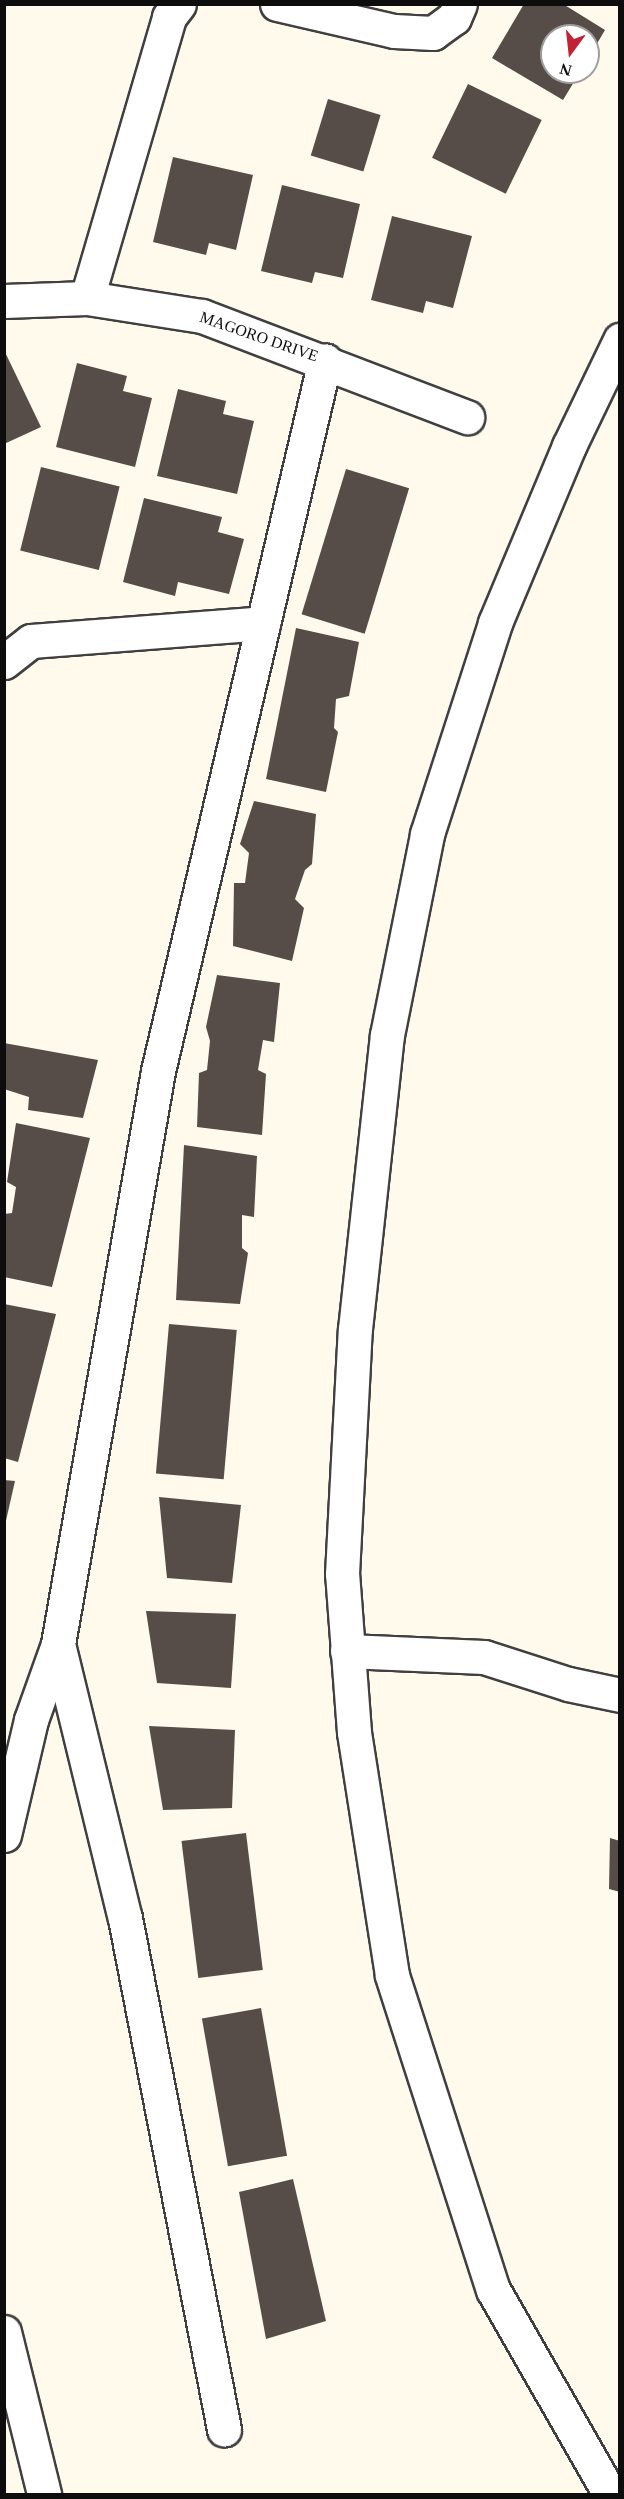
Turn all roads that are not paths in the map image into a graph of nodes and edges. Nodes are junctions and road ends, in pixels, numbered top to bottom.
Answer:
1 (179, 4) edge
2 (277, 4) edge
3 (460, 4) edge
4 (87, 298) junction
5 (4, 301) edge
6 (620, 340) edge
7 (325, 360) junction
8 (467, 417) dead end
9 (263, 623) junction
10 (4, 662) edge
11 (58, 1644) junction
12 (347, 1651) junction
13 (620, 1695) edge
14 (4, 1835) edge
15 (4, 2332) edge
16 (13, 2413) edge
17 (224, 2429) dead end
18 (44, 2494) edge
19 (610, 2494) edge

1 - 4 street
2 - 3 street
4 - 5 street, MAGORO DRIVE
4 - 7 street, MAGORO DRIVE
6 - 12 street
7 - 8 street, MAGORO DRIVE
7 - 9 street
9 - 10 street
9 - 11 street
11 - 14 street
11 - 17 street
12 - 13 street
12 - 19 street
15 - 16 street
16 - 18 street

